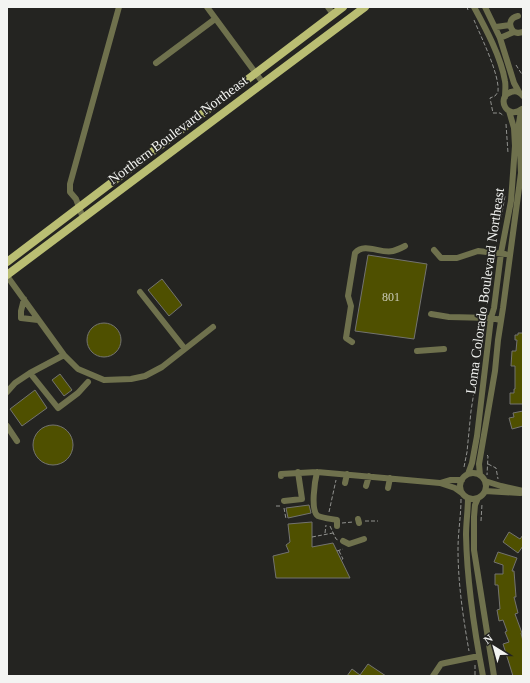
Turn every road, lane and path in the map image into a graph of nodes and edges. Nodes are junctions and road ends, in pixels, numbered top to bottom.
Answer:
1 (119, 7) edge
2 (206, 7) edge
3 (343, 7) edge
4 (365, 7) edge
5 (467, 7) edge
6 (474, 7) edge
7 (485, 7) edge
8 (331, 10) edge
9 (470, 13) dead end
10 (518, 16) dead end
11 (215, 18) junction
12 (474, 20) dead end
13 (510, 25) junction
14 (496, 27) junction
15 (514, 32) junction
16 (523, 33) edge
17 (500, 38) junction
18 (156, 63) dead end
19 (518, 68) dead end
20 (256, 73) junction
21 (523, 76) edge
22 (263, 83) junction
23 (522, 94) edge
24 (505, 97) junction
25 (522, 109) edge
26 (509, 111) junction
27 (508, 156) dead end
28 (506, 192) dead end
29 (78, 208) junction
30 (83, 218) junction
31 (501, 220) dead end
32 (405, 246) dead end
33 (434, 250) dead end
34 (501, 253) junction
35 (510, 255) junction
36 (7, 262) edge
37 (7, 276) edge
38 (491, 278) dead end
39 (140, 292) dead end
40 (24, 299) junction
41 (431, 314) dead end
42 (488, 318) junction
43 (38, 320) junction
44 (501, 320) junction
45 (213, 327) dead end
46 (352, 342) dead end
47 (185, 349) junction
48 (444, 349) dead end
49 (417, 351) dead end
50 (64, 355) junction
51 (480, 356) dead end
52 (30, 373) junction
53 (88, 382) dead end
54 (7, 392) edge
55 (7, 426) edge
56 (17, 440) dead end
57 (488, 456) dead end
58 (488, 464) junction
59 (298, 472) junction
60 (317, 472) junction
61 (465, 473) junction
62 (347, 474) junction
63 (480, 475) junction
64 (281, 476) dead end
65 (368, 476) junction
66 (390, 478) junction
67 (337, 480) dead end
68 (462, 480) junction
69 (487, 480) junction
70 (495, 480) dead end
71 (345, 483) dead end
72 (440, 483) junction
73 (366, 486) dead end
74 (388, 488) dead end
75 (485, 491) junction
76 (462, 492) junction
77 (523, 492) edge
78 (468, 498) junction
79 (481, 499) junction
80 (284, 503) joint
81 (328, 516) dead end
82 (286, 519) dead end
83 (481, 519) dead end
84 (378, 521) dead end
85 (339, 525) joint
86 (333, 533) junction
87 (324, 534) junction
88 (312, 537) dead end
89 (364, 539) dead end
90 (341, 541) joint
91 (345, 548) dead end
92 (341, 560) dead end
93 (479, 656) junction
94 (433, 676) edge
95 (483, 676) edge
96 (494, 676) edge

1 - 29 street
2 - 11 street
3 - 8 main road, Northern Boulevard Northeast
4 - 22 main road, Northern Boulevard Northeast
5 - 9 path
6 - 24 street, Loma Colorado Boulevard Northeast
7 - 14 street
8 - 20 main road, Northern Boulevard Northeast
10 - 13 street
11 - 18 street
11 - 20 street
12 - 27 path
13 - 14 street
13 - 15 street
14 - 17 street
15 - 16 street
15 - 17 street
17 - 23 street
19 - 21 path
20 - 22 street
20 - 29 main road, Northern Boulevard Northeast
22 - 30 main road, Northern Boulevard Northeast
23 - 24 street
24 - 26 street, Loma Colorado Boulevard Northeast
25 - 26 street, Loma Colorado Boulevard Northeast
25 - 35 street, Loma Colorado Boulevard Northeast
26 - 34 street, Loma Colorado Boulevard Northeast
28 - 31 path
29 - 30 street
29 - 36 main road, Northern Boulevard Northeast
30 - 37 main road, Northern Boulevard Northeast
32 - 46 street
33 - 34 street
34 - 35 street
34 - 42 street, Loma Colorado Boulevard Northeast
35 - 44 street, Loma Colorado Boulevard Northeast
37 - 40 street
38 - 42 path
39 - 47 street
40 - 43 street
40 - 43 street
41 - 42 street
42 - 44 street
42 - 61 street, Loma Colorado Boulevard Northeast
43 - 50 street
44 - 63 street, Loma Colorado Boulevard Northeast
45 - 47 street
47 - 50 street
48 - 49 street
50 - 52 street
51 - 61 path
52 - 53 street
52 - 54 street
55 - 56 street
57 - 58 path
58 - 69 path
58 - 70 path
59 - 60 street
59 - 64 street
59 - 80 street
60 - 62 street
60 - 85 street
61 - 63 street
61 - 68 street, Loma Colorado Boulevard Northeast
62 - 65 street
62 - 71 street
63 - 69 street
65 - 66 street
65 - 73 street
66 - 72 street
66 - 74 street
67 - 81 path
68 - 72 street
68 - 76 street
69 - 75 street
69 - 77 street
72 - 76 street
75 - 77 street
75 - 79 street
76 - 78 street
78 - 79 street
78 - 93 street
79 - 83 path
79 - 96 street
80 - 82 path
84 - 85 path
86 - 87 path
86 - 87 path
86 - 90 path
87 - 88 path
89 - 90 street
91 - 92 path
93 - 94 street
93 - 95 street

